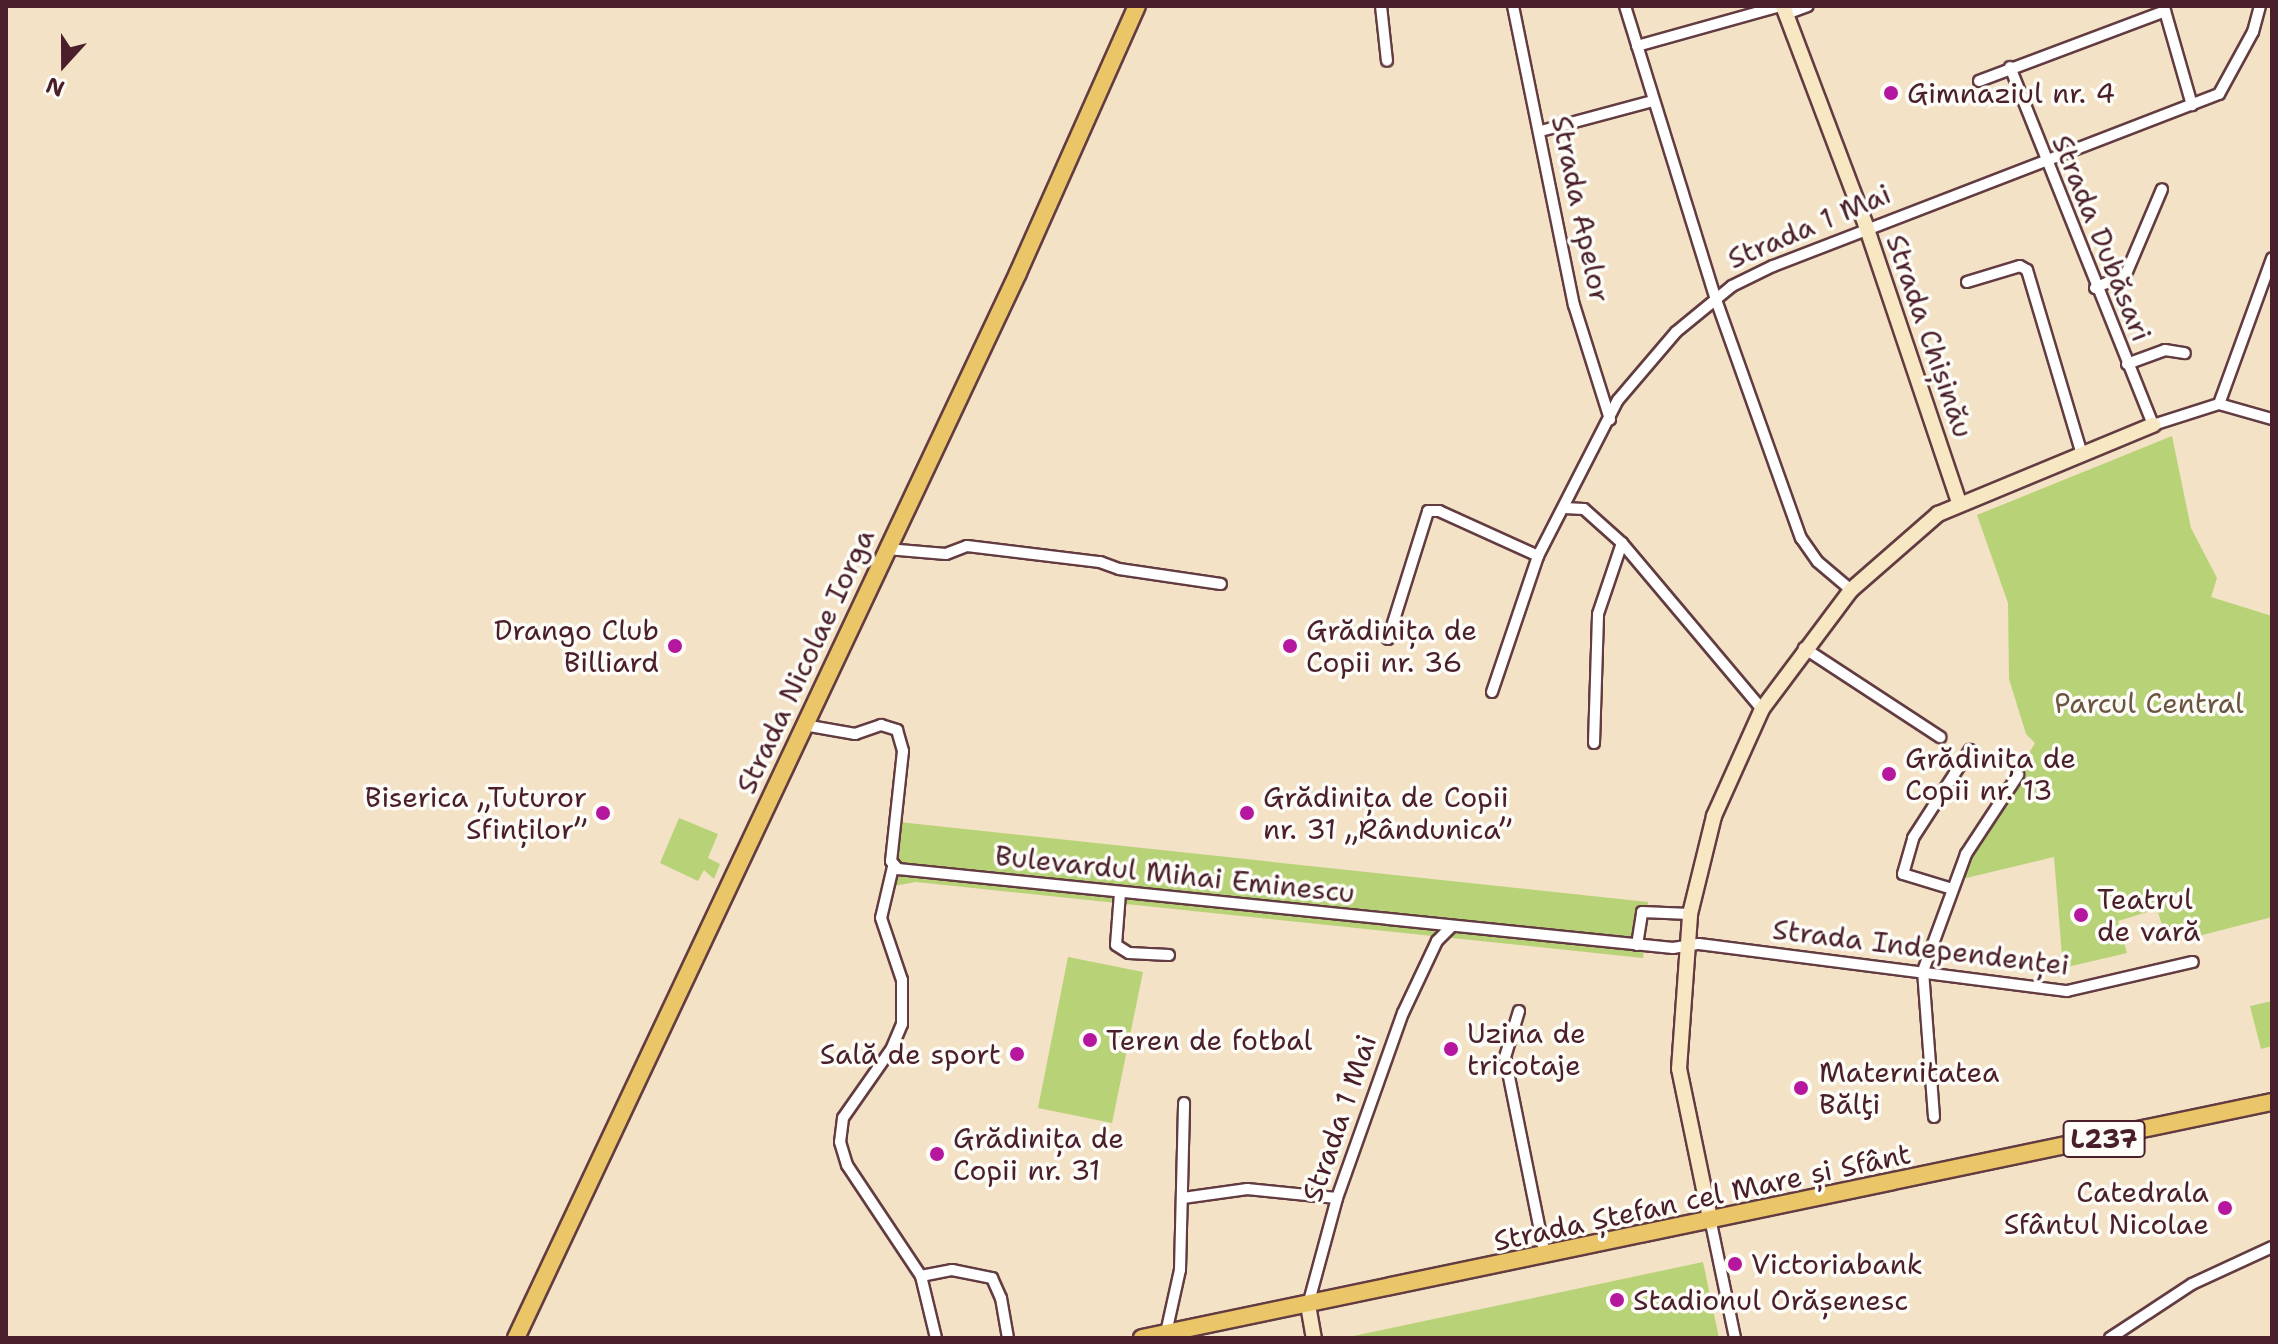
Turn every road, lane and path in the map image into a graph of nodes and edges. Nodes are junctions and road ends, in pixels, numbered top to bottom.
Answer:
1 (1137, 6) edge
2 (1381, 6) edge
3 (1513, 6) edge
4 (1625, 6) edge
5 (1808, 6) edge
6 (2260, 6) edge
7 (1783, 9) edge
8 (1637, 46) junction
9 (1387, 61) dead end
10 (2010, 67) junction
11 (1979, 81) dead end
12 (1653, 101) junction
13 (2192, 105) junction
14 (1541, 131) junction
15 (2045, 163) junction
16 (2162, 189) dead end
17 (1866, 226) junction
18 (2272, 258) edge
19 (1967, 282) dead end
20 (2095, 288) junction
21 (1715, 297) junction
22 (2185, 353) dead end
23 (2127, 364) junction
24 (2219, 404) junction
25 (1610, 419) junction
26 (2272, 419) edge
27 (2153, 425) junction
28 (2082, 455) junction
29 (1959, 503) junction
30 (1564, 508) junction
31 (1622, 543) junction
32 (887, 549) junction
33 (1538, 556) junction
34 (1221, 584) dead end
35 (1851, 590) junction
36 (1388, 639) dead end
37 (1804, 648) junction
38 (1492, 692) dead end
39 (1762, 709) junction
40 (804, 725) junction
41 (1940, 737) dead end
42 (1594, 743) dead end
43 (1970, 750) dead end
44 (2018, 775) dead end
45 (893, 867) junction
46 (1949, 888) junction
47 (1120, 893) junction
48 (1690, 914) junction
49 (1452, 926) junction
50 (1687, 944) junction
51 (1637, 945) junction
52 (1169, 955) dead end
53 (2193, 962) dead end
54 (1923, 971) junction
55 (1519, 1011) dead end
56 (2272, 1102) edge
57 (1184, 1103) dead end
58 (1934, 1117) dead end
59 (1183, 1198) junction
60 (1337, 1198) junction
61 (1711, 1223) junction
62 (2272, 1247) edge
63 (1545, 1256) junction
64 (921, 1276) junction
65 (1308, 1305) junction
66 (1166, 1333) junction
67 (516, 1338) edge
68 (936, 1338) edge
69 (1008, 1338) edge
70 (1142, 1338) edge
71 (1314, 1338) edge
72 (1735, 1338) edge
73 (2110, 1338) edge

1 - 32 main road, Strada Nicolae Iorga
2 - 9 street
3 - 14 street, Strada Apelor
4 - 8 street
5 - 7 street
6 - 13 street, Strada 1 Mai
7 - 8 street
7 - 17 street, Strada Chișinău
8 - 12 street
10 - 11 street
10 - 13 street
10 - 15 street, Strada Dubăsari
12 - 14 street
12 - 21 street
13 - 15 street, Strada 1 Mai
14 - 25 street, Strada Apelor
15 - 17 street, Strada 1 Mai
15 - 20 street, Strada Dubăsari
16 - 20 street
17 - 21 street, Strada 1 Mai
17 - 29 street, Strada Chișinău
18 - 24 street
19 - 28 street
20 - 23 street, Strada Dubăsari
21 - 25 street, Strada 1 Mai
21 - 35 street
22 - 23 street
23 - 27 street, Strada Dubăsari
24 - 26 street
24 - 27 street
25 - 30 street, Strada 1 Mai
27 - 28 street
28 - 29 street
29 - 35 street
30 - 31 street
30 - 33 street, Strada 1 Mai
31 - 39 street
31 - 42 street
32 - 34 street
32 - 40 main road, Strada Nicolae Iorga
33 - 36 street
33 - 38 street, Strada 1 Mai
35 - 37 street
37 - 39 street
37 - 41 street
39 - 48 street
40 - 45 street
40 - 67 main road, Strada Nicolae Iorga
43 - 46 street
44 - 46 street
45 - 47 street, Bulevardul Mihai Eminescu
45 - 64 street
46 - 54 street
47 - 49 street, Bulevardul Mihai Eminescu
47 - 52 street
48 - 50 street
48 - 51 street
49 - 51 street, Bulevardul Mihai Eminescu
49 - 60 street, Strada 1 Mai
50 - 51 street, Bulevardul Mihai Eminescu
50 - 54 street, Strada Independenței
50 - 61 street
53 - 54 street, Strada Independenței
54 - 58 street
55 - 63 street
56 - 61 main road, Strada Ștefan cel Mare și Sfânt / L237
57 - 59 street
59 - 60 street
59 - 66 street
60 - 65 street, Strada 1 Mai
61 - 63 main road, Strada Ștefan cel Mare și Sfânt
61 - 72 street
62 - 73 street
63 - 65 main road, Strada Ștefan cel Mare și Sfânt
64 - 68 street
64 - 69 street
65 - 66 main road, Strada Ștefan cel Mare și Sfânt
65 - 71 street, Strada 1 Mai
66 - 70 main road, Strada Ștefan cel Mare și Sfânt

